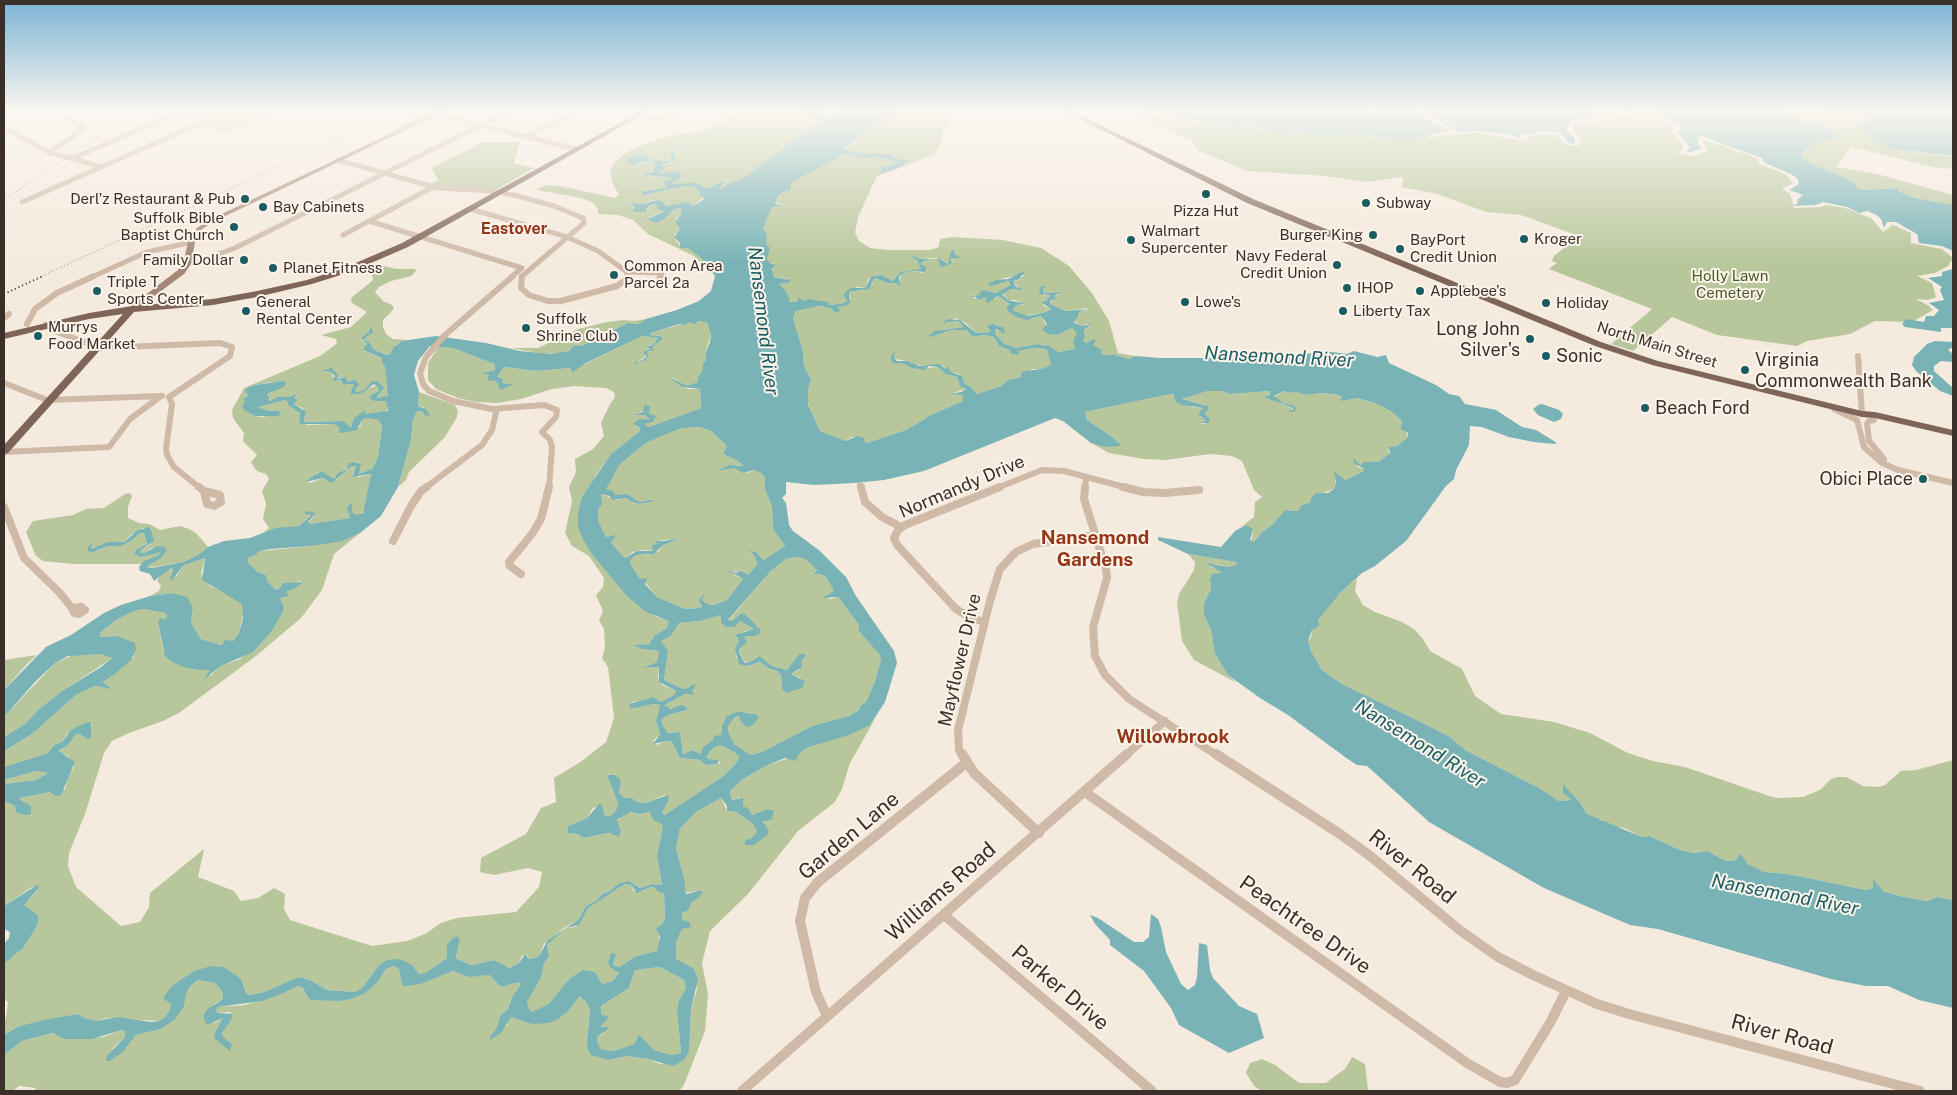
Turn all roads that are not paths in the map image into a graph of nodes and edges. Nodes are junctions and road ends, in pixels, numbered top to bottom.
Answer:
1 (83, 162) edge
2 (113, 162) edge
3 (333, 162) edge
4 (345, 162) edge
5 (406, 162) edge
6 (553, 162) edge
7 (1170, 162) edge
8 (102, 167) junction
9 (384, 173) junction
10 (433, 187) junction
11 (499, 192) junction
12 (22, 202) dead end
13 (470, 209) junction
14 (369, 221) junction
15 (343, 235) dead end
16 (421, 236) junction
17 (566, 236) junction
18 (192, 242) junction
19 (216, 255) dead end
20 (627, 272) junction
21 (659, 279) dead end
22 (133, 308) junction
23 (27, 324) junction
24 (46, 325) junction
25 (4, 331) edge
26 (4, 336) edge
27 (96, 347) junction
28 (1858, 356) dead end
29 (4, 384) edge
30 (165, 397) junction
31 (49, 400) junction
32 (1812, 401) junction
33 (497, 409) junction
34 (1862, 414) junction
35 (1874, 420) junction
36 (1953, 433) edge
37 (1953, 439) edge
38 (4, 452) edge
39 (1905, 471) junction
40 (1086, 478) junction
41 (1953, 483) edge
42 (860, 485) dead end
43 (1199, 490) dead end
44 (204, 491) dead end
45 (4, 507) edge
46 (901, 527) junction
47 (1096, 535) junction
48 (393, 541) dead end
49 (521, 574) dead end
50 (72, 608) dead end
51 (984, 622) junction
52 (1165, 721) junction
53 (966, 763) junction
54 (1085, 792) junction
55 (1039, 833) junction
56 (944, 915) junction
57 (1566, 991) junction
58 (827, 1016) junction
59 (1508, 1087) edge
60 (745, 1090) edge
61 (1152, 1091) edge
62 (1920, 1091) edge

1 - 8 street
2 - 8 street
3 - 18 main road
4 - 9 street
5 - 9 street
6 - 11 main road
7 - 32 main road, North Main Street
8 - 12 street
9 - 10 street
9 - 19 street
10 - 11 street
10 - 14 street
11 - 13 main road
11 - 17 street
13 - 16 main road
13 - 17 street
14 - 15 street
14 - 16 street
16 - 22 main road
16 - 33 street
17 - 20 street
17 - 20 street
18 - 22 main road
18 - 23 street
20 - 21 street
22 - 23 main road
22 - 24 main road
22 - 27 main road
23 - 25 main road
24 - 26 main road
24 - 27 street
27 - 30 street
27 - 31 main road
28 - 34 street
29 - 31 street
30 - 31 street
30 - 38 street
30 - 44 street
31 - 38 main road
32 - 34 main road, North Main Street
32 - 39 street
33 - 48 street
33 - 49 street
34 - 35 main road, North Main Street
34 - 36 main road, North Main Street
35 - 37 main road, North Main Street
35 - 39 street
39 - 41 street
40 - 43 street, Normandy Drive
40 - 46 street, Normandy Drive
40 - 47 street, River Road
42 - 46 street
45 - 50 street
46 - 51 street, Normandy Drive
47 - 51 street, Mayflower Drive
47 - 52 street, River Road
51 - 53 street, Mayflower Drive
52 - 54 street, Williams Road
52 - 57 street, River Road
53 - 55 street, Mayflower Drive
53 - 58 street, Garden Lane
54 - 55 street, Williams Road
54 - 59 street, Peachtree Drive
55 - 56 street, Williams Road
56 - 58 street, Williams Road
56 - 61 street, Parker Drive
57 - 59 street
57 - 62 street, River Road
58 - 60 street, Williams Road

